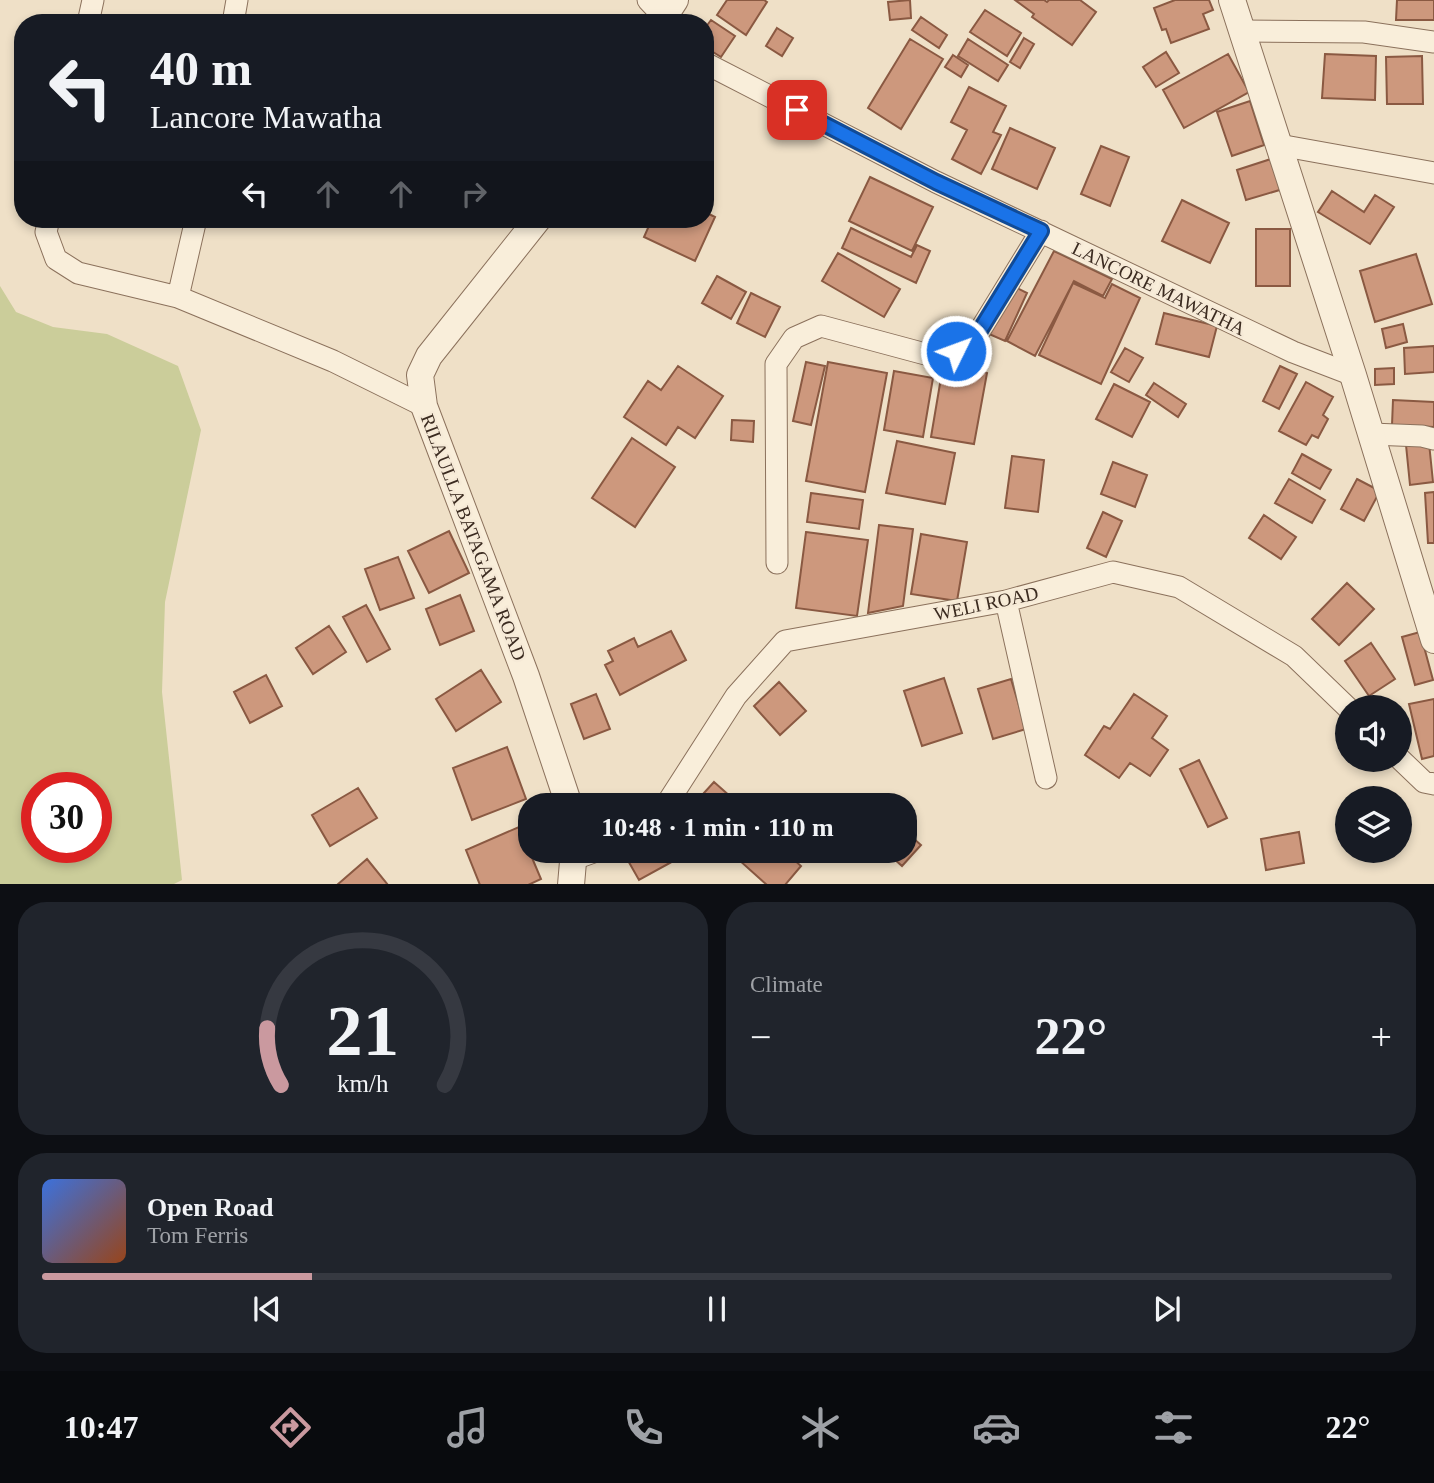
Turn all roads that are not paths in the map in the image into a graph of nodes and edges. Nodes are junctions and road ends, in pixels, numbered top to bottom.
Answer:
1 (1232, 0) edge
2 (1242, 31) junction
3 (1434, 41) edge
4 (714, 68) edge
5 (1279, 145) junction
6 (1434, 173) edge
7 (47, 228) edge
8 (194, 228) edge
9 (531, 228) edge
10 (1041, 231) junction
11 (178, 297) junction
12 (1353, 375) junction
13 (424, 406) junction
14 (1371, 434) junction
15 (1434, 439) edge
16 (778, 563) dead end
17 (1006, 601) junction
18 (1434, 640) edge
19 (1335, 695) edge
20 (1412, 770) edge
21 (1046, 778) dead end
22 (1434, 784) edge
23 (565, 793) edge
24 (674, 793) edge

1 - 2 street
2 - 3 street
2 - 5 street
4 - 10 street, LANCORE MAWATHA
5 - 6 street
5 - 12 street
7 - 11 street
8 - 11 street
9 - 13 street, RILAULLA BATAGAMA ROAD
10 - 12 street, LANCORE MAWATHA
10 - 16 street
11 - 13 street
12 - 14 street
13 - 23 street, RILAULLA BATAGAMA ROAD
14 - 15 street
14 - 18 street
17 - 19 street, WELI ROAD
17 - 21 street
17 - 24 street, WELI ROAD
20 - 22 street

